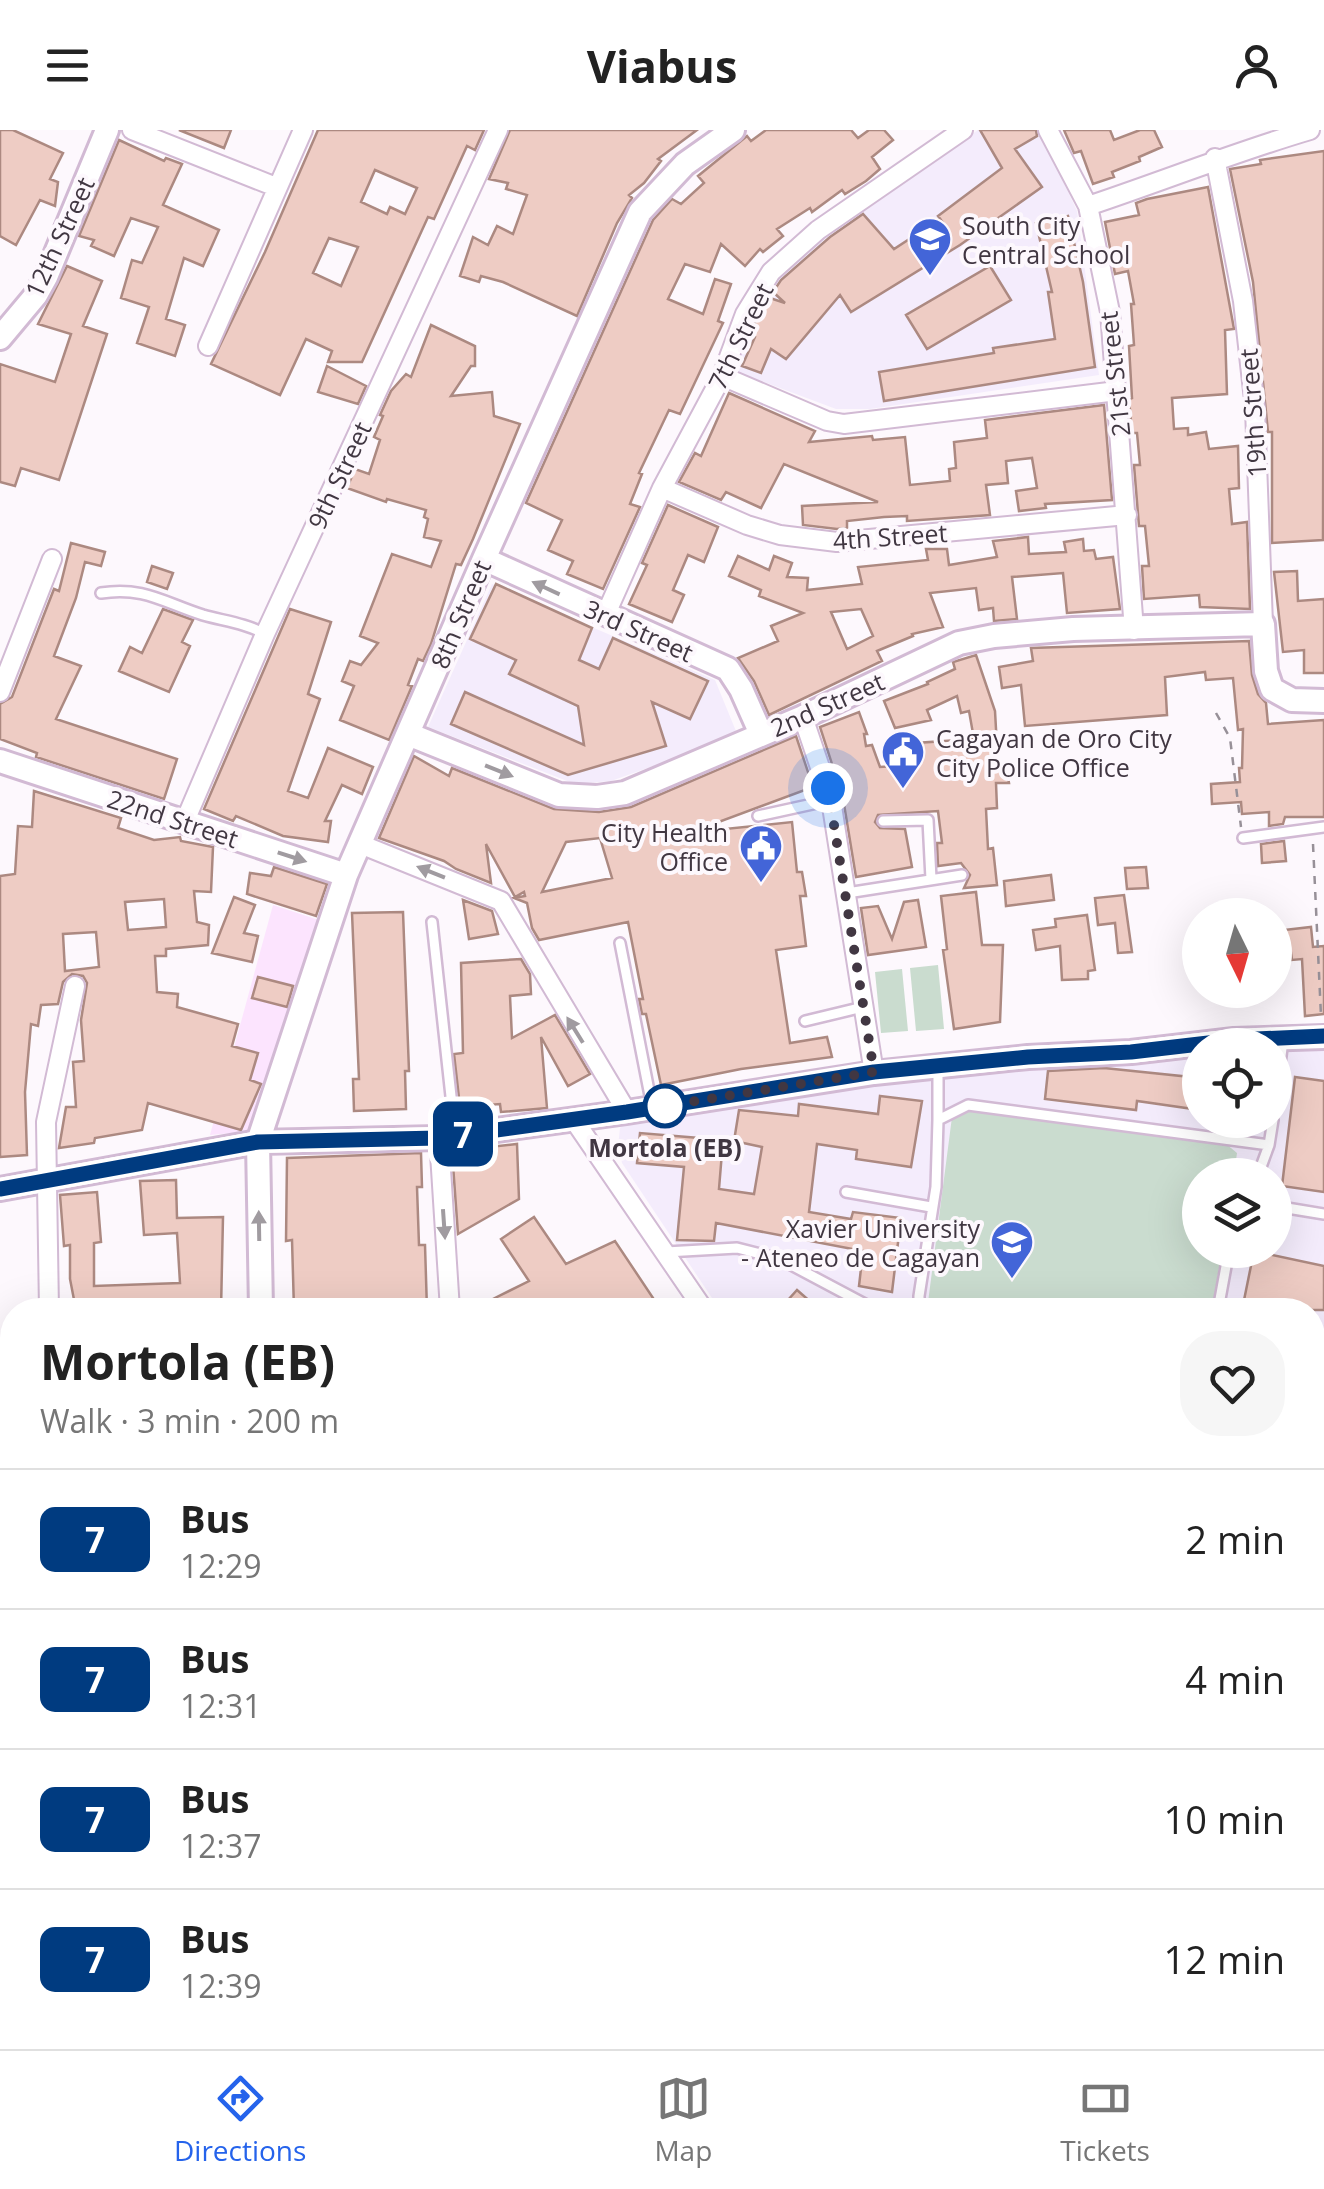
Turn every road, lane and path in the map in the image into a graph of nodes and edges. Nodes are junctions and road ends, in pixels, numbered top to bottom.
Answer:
1 (106, 130) edge
2 (132, 130) edge
3 (302, 130) edge
4 (498, 130) edge
5 (733, 130) edge
6 (963, 130) edge
7 (1048, 130) edge
8 (1310, 130) edge
9 (1215, 158) junction
10 (276, 187) junction
11 (1088, 206) junction
12 (0, 338) edge
13 (208, 346) dead end
14 (722, 376) junction
15 (1117, 391) junction
16 (662, 488) junction
17 (1127, 515) junction
18 (52, 559) dead end
19 (484, 559) junction
20 (101, 593) dead end
21 (605, 616) junction
22 (1263, 624) junction
23 (1134, 630) junction
24 (265, 634) junction
25 (0, 692) edge
26 (1324, 700) edge
27 (1216, 713) dead end
28 (803, 717) junction
29 (408, 734) junction
30 (760, 734) junction
31 (0, 761) edge
32 (831, 800) junction
33 (758, 816) dead end
34 (883, 821) dead end
35 (184, 822) junction
36 (1324, 827) edge
37 (1312, 828) junction
38 (1243, 838) joint
39 (360, 844) junction
40 (346, 875) junction
41 (962, 875) dead end
42 (931, 879) junction
43 (844, 894) junction
44 (432, 922) dead end
45 (620, 943) dead end
46 (75, 986) dead end
47 (863, 1007) junction
48 (805, 1021) dead end
49 (1323, 1036) edge
50 (1292, 1038) edge
51 (1182, 1047) edge
52 (938, 1067) junction
53 (874, 1072) junction
54 (653, 1108) junction
55 (627, 1112) junction
56 (574, 1120) junction
57 (938, 1120) junction
58 (447, 1137) junction
59 (1270, 1138) edge
60 (258, 1142) junction
61 (1269, 1145) junction
62 (1264, 1158) edge
63 (45, 1181) junction
64 (0, 1189) edge
65 (846, 1192) dead end
66 (931, 1207) junction
67 (1292, 1209) edge
68 (1324, 1214) edge
69 (666, 1252) junction
70 (1226, 1268) edge
71 (49, 1298) edge
72 (261, 1298) edge
73 (450, 1298) edge
74 (696, 1298) edge
75 (854, 1298) edge
76 (921, 1298) edge
77 (1220, 1298) edge

1 - 12 street, 12th Street
2 - 10 street
3 - 10 street
4 - 24 street, 9th Street
5 - 19 street, 8th Street
6 - 14 street, 7th Street
7 - 11 street, 21st Street
8 - 9 street
9 - 11 street
9 - 22 street, 19th Street
10 - 13 street
11 - 15 street, 21st Street
14 - 15 street
14 - 16 street, 7th Street
15 - 17 street, 21st Street
16 - 17 street, 4th Street
16 - 21 street, 7th Street
17 - 23 street, 21st Street
18 - 25 street
21 -> 19 street, 3rd Street
19 - 29 street, 8th Street
20 - 24 lane
21 - 30 street, 3rd Street
22 - 23 street, 2nd Street
22 - 26 street, 19th Street
23 - 28 street, 2nd Street
24 - 35 street, 9th Street
27 - 38 path
28 - 30 street, 2nd Street
28 - 32 street
29 -> 30 street, 2nd Street
29 - 39 street, 8th Street
31 - 35 street, 22nd Street
32 - 33 lane
32 - 43 street
34 - 42 lane
35 -> 40 street, 22nd Street
36 - 37 lane
37 - 38 lane
37 - 49 path
39 - 40 street, 8th Street
55 -> 39 street
40 - 60 street, 8th Street
41 - 42 lane
42 - 43 lane
43 - 47 street
44 - 58 lane
45 - 54 lane
46 - 63 street
47 - 48 lane
47 - 53 street
49 - 50 street
51 - 52 street
52 - 53 street
52 - 57 lane
53 - 54 street
54 - 55 street
55 - 56 street
56 - 58 street
56 - 69 street
57 - 61 lane
57 - 66 lane
58 - 60 street
58 -> 73 street
59 - 61 lane
60 - 63 street
72 -> 60 street, 8th Street
61 - 62 lane
63 - 64 street
63 - 71 street
65 - 66 lane
66 - 76 lane
67 - 68 lane
69 - 74 street
69 - 75 lane
70 - 77 lane

